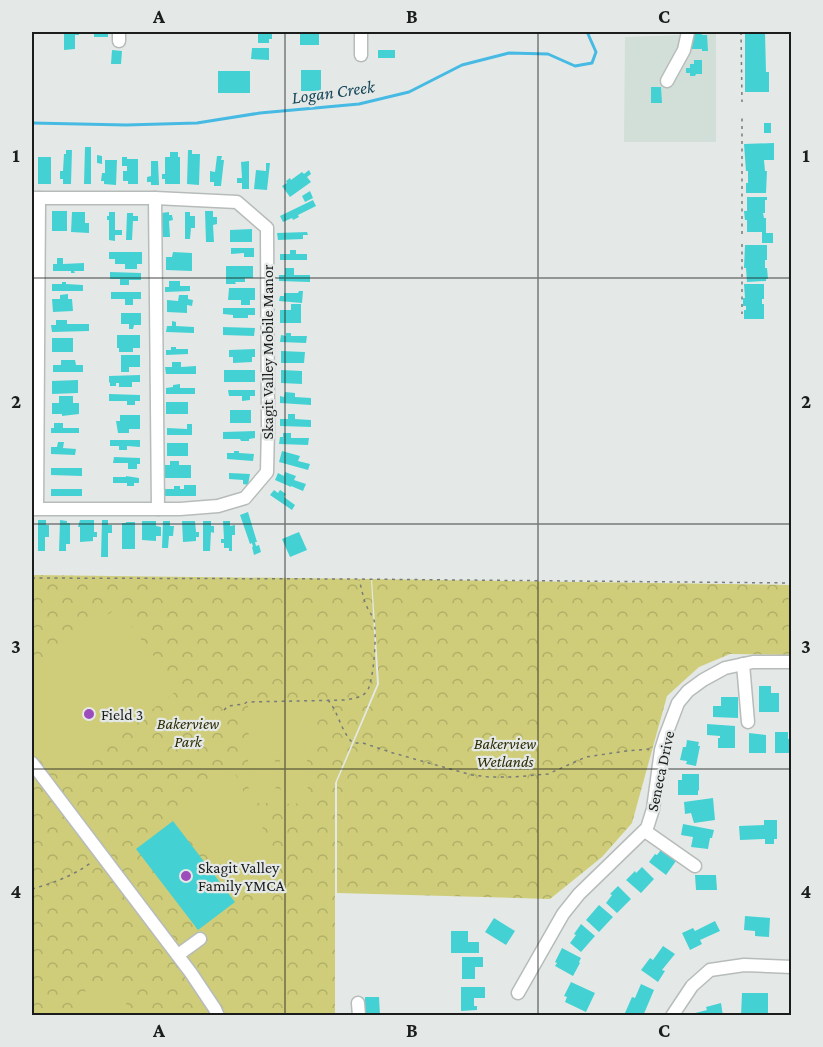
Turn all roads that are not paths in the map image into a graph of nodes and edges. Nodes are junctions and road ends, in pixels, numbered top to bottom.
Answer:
1 (361, 32) edge
2 (687, 32) edge
3 (361, 55) dead end
4 (667, 81) dead end
5 (35, 198) edge
6 (155, 198) junction
7 (34, 509) edge
8 (158, 509) junction
9 (791, 663) edge
10 (743, 664) junction
11 (748, 722) dead end
12 (32, 763) edge
13 (645, 831) junction
14 (695, 866) dead end
15 (200, 939) dead end
16 (178, 955) junction
17 (792, 967) edge
18 (518, 993) dead end
19 (218, 1016) edge
20 (672, 1016) edge

1 - 3 street
2 - 4 street
5 - 6 street, Skagit Valley Mobile Manor
5 - 7 street
6 - 8 street
6 - 8 street, Skagit Valley Mobile Manor
7 - 8 street, Skagit Valley Mobile Manor
9 - 10 street, Seneca Drive
10 - 11 street
10 - 13 street, Seneca Drive
12 - 16 street
13 - 14 street
13 - 18 street, Seneca Drive
15 - 16 street
16 - 19 street
17 - 20 street

